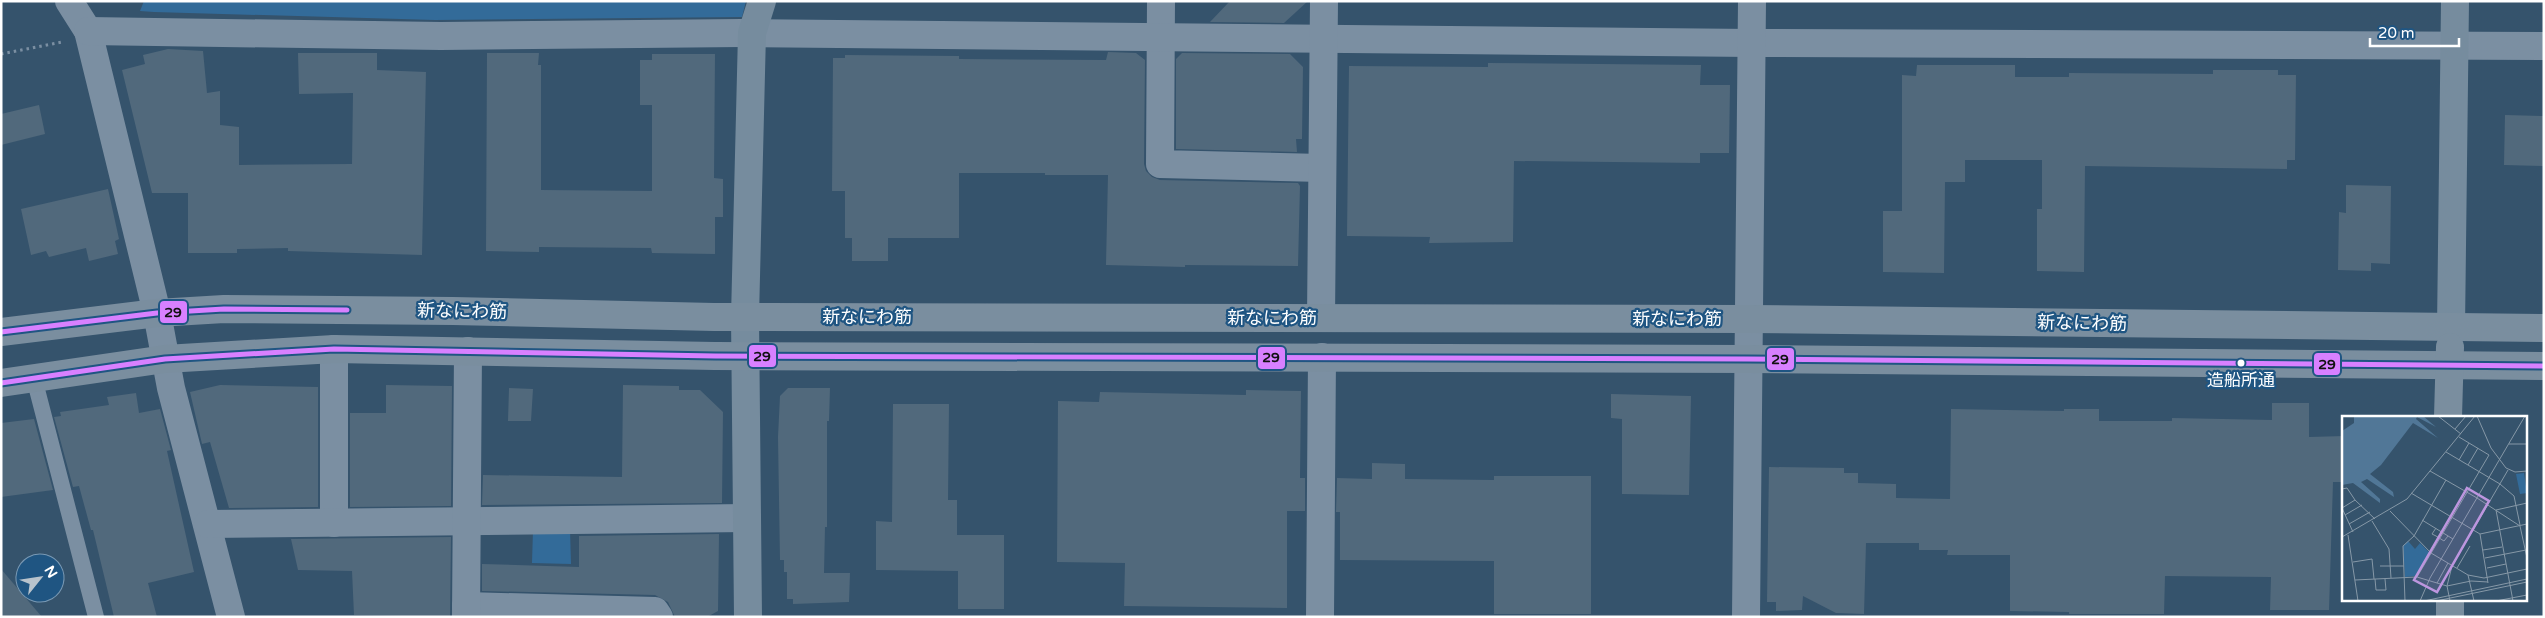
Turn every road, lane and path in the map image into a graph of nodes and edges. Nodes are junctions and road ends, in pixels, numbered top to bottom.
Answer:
1 (69, 1) edge
2 (762, 1) edge
3 (1161, 1) edge
4 (1324, 1) edge
5 (1752, 1) edge
6 (2454, 1) edge
7 (89, 34) junction
8 (752, 34) junction
9 (1160, 38) junction
10 (1323, 39) junction
11 (1752, 43) junction
12 (2454, 46) junction
13 (2544, 46) edge
14 (1, 54) edge
15 (1322, 168) junction
16 (157, 313) junction
17 (745, 317) junction
18 (1321, 318) junction
19 (1748, 319) junction
20 (2451, 328) junction
21 (2544, 328) edge
22 (1, 332) edge
23 (334, 349) junction
24 (468, 351) junction
25 (746, 354) junction
26 (1322, 357) junction
27 (166, 359) junction
28 (1747, 359) junction
29 (2449, 366) junction
30 (2544, 366) edge
31 (34, 378) junction
32 (1, 383) edge
33 (2448, 416) edge
34 (747, 518) junction
35 (467, 522) junction
36 (334, 523) junction
37 (208, 524) junction
38 (2450, 600) edge
39 (466, 611) edge
40 (96, 617) edge
41 (231, 617) edge
42 (659, 617) edge
43 (748, 617) edge
44 (1320, 617) edge
45 (1746, 617) edge
46 (2450, 617) edge

1 - 7 street
2 - 8 street
3 - 9 street
4 - 10 street
5 - 11 street
6 - 12 street
7 - 8 street
7 - 14 path
7 - 16 street
8 - 9 street
8 - 17 street
9 - 10 street
9 - 15 street
10 - 11 street
10 - 15 street
11 - 12 street
11 - 19 street
12 - 13 street
12 - 20 street
15 - 18 street
16 - 17 main road, 新なにわ筋
16 - 22 main road, 新なにわ筋
16 - 27 street
17 - 18 main road, 新なにわ筋
17 - 25 street
18 - 19 main road, 新なにわ筋
19 - 20 main road, 新なにわ筋
19 - 28 street
20 - 21 main road, 新なにわ筋
20 - 29 main road
23 - 24 main road
23 - 27 main road
23 - 36 street
24 - 25 main road
24 - 35 street
25 - 26 main road
25 - 34 street
26 - 28 main road
26 - 44 street
27 - 31 main road
27 - 37 street
28 - 29 main road
28 - 45 street
29 - 30 main road
29 - 33 main road
31 - 32 main road
31 - 40 lane
34 - 35 street
34 - 43 street
35 - 36 street
35 - 39 street
36 - 37 street
37 - 41 street
38 - 46 main road
39 - 42 street

